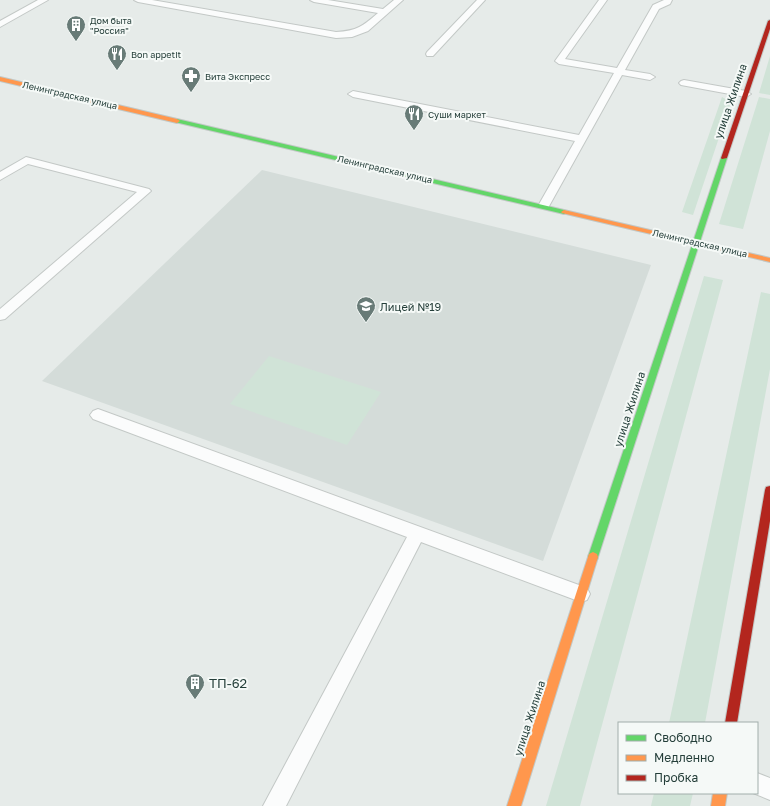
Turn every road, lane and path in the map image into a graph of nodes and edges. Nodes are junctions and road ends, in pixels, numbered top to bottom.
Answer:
1 (44, 0) edge
2 (138, 0) edge
3 (314, 0) edge
4 (400, 0) edge
5 (481, 0) edge
6 (603, 0) edge
7 (668, 0) edge
8 (385, 12) junction
9 (770, 21) edge
10 (0, 24) edge
11 (430, 54) dead end
12 (620, 72) junction
13 (650, 77) dead end
14 (0, 79) edge
15 (18, 83) junction
16 (684, 83) dead end
17 (6, 90) dead end
18 (353, 94) dead end
19 (746, 94) junction
20 (582, 139) junction
21 (0, 177) edge
22 (544, 206) junction
23 (696, 242) junction
24 (770, 260) edge
25 (0, 316) edge
26 (98, 415) dead end
27 (770, 491) edge
28 (417, 534) junction
29 (581, 594) junction
30 (731, 722) edge
31 (758, 784) edge
32 (770, 789) edge
33 (720, 794) edge
34 (274, 806) edge
35 (514, 806) edge
36 (718, 806) edge

1 - 10 lane
2 - 8 lane
3 - 8 lane
4 - 8 lane
5 - 11 lane
6 - 12 lane
7 - 12 lane
9 - 19 main road, улица Жилина
12 - 13 lane
12 - 20 lane
14 - 15 main road, Ленинградская улица
15 - 17 main road
15 - 22 main road, Ленинградская улица
16 - 19 lane
18 - 20 lane
19 - 23 main road, улица Жилина
20 - 22 lane
21 - 25 lane
22 - 23 main road, Ленинградская улица
23 - 24 main road, Ленинградская улица
23 - 29 main road, улица Жилина
26 - 28 lane
27 - 30 main road
28 - 29 lane
28 - 34 lane
29 - 35 main road, улица Жилина
31 - 32 lane
33 - 36 main road

